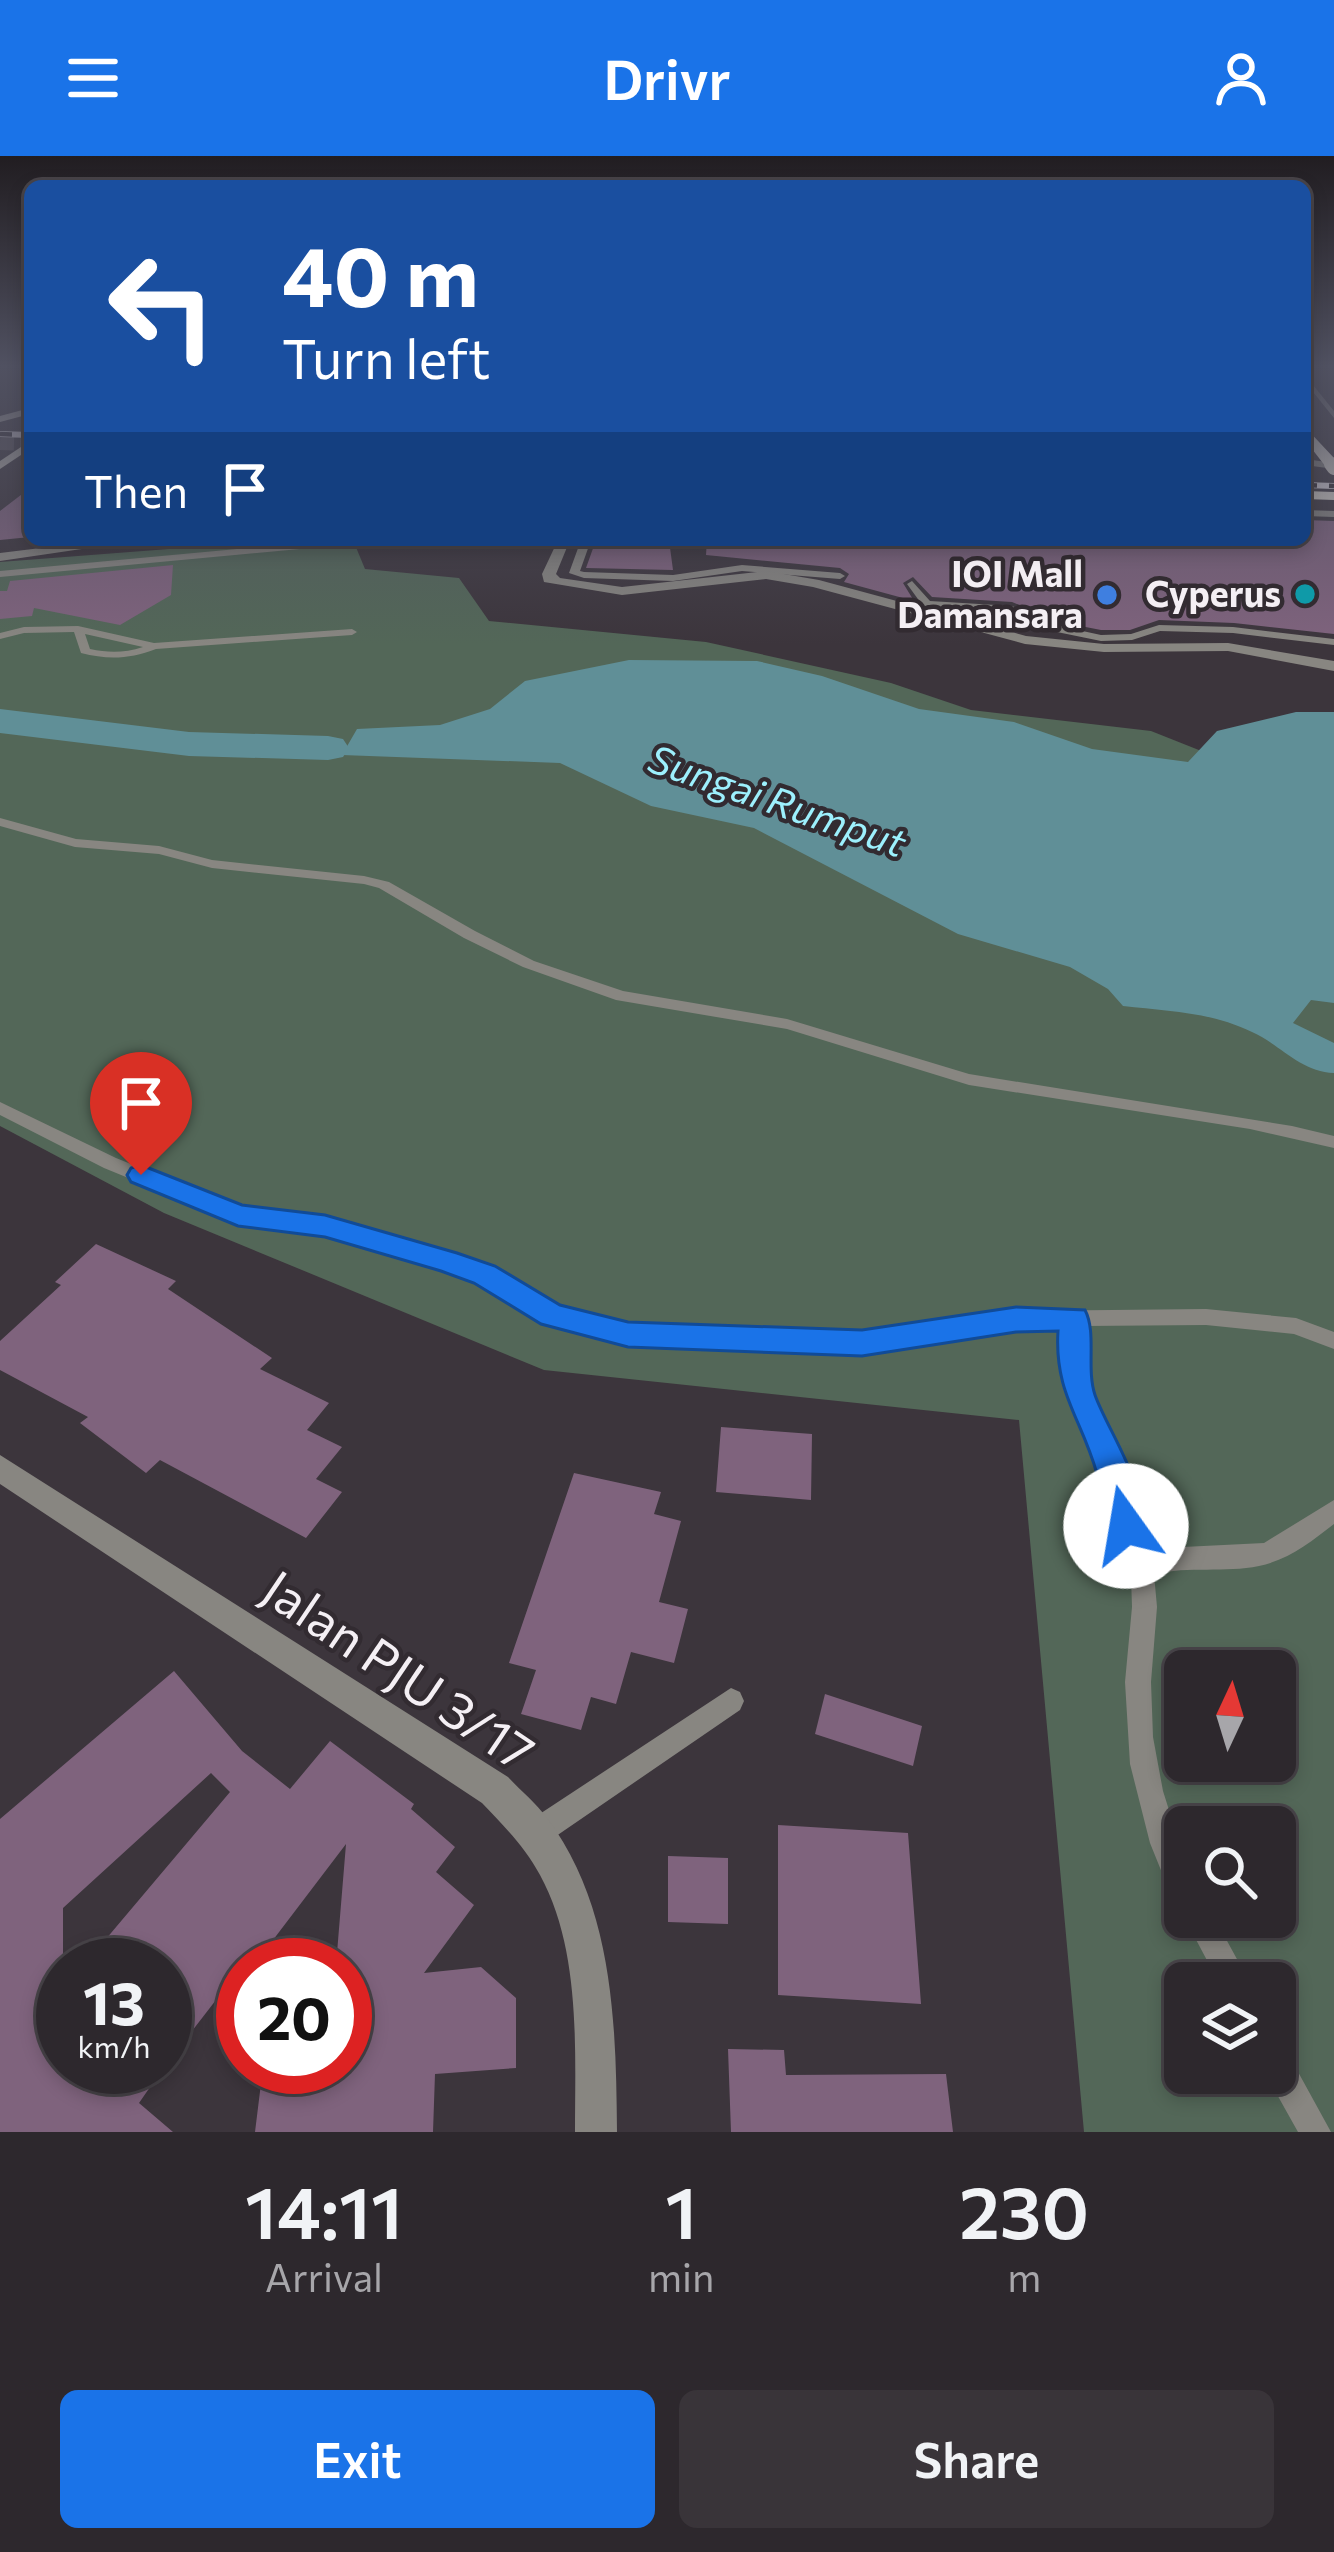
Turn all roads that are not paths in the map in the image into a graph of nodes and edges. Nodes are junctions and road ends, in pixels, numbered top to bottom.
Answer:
1 (96, 546) edge
2 (299, 546) edge
3 (562, 546) edge
4 (584, 546) edge
5 (48, 553) junction
6 (18, 555) junction
7 (0, 557) edge
8 (46, 570) junction
9 (15, 573) junction
10 (0, 574) edge
11 (840, 577) dead end
12 (912, 584) dead end
13 (78, 629) junction
14 (352, 632) dead end
15 (0, 636) edge
16 (1334, 642) edge
17 (154, 646) junction
18 (1334, 666) edge
19 (0, 822) edge
20 (0, 1108) edge
21 (1334, 1142) edge
22 (1074, 1319) junction
23 (1334, 1341) edge
24 (0, 1468) edge
25 (1334, 1510) edge
26 (1142, 1567) junction
27 (731, 1701) dead end
28 (536, 1833) junction
29 (1164, 1841) edge
30 (1291, 2094) edge
31 (1306, 2126) edge
32 (596, 2132) edge

1 - 5 street
2 - 8 lane
3 - 18 street
4 - 11 lane
5 - 6 street
5 - 8 lane
6 - 7 street
6 - 9 lane
8 - 9 lane
9 - 10 lane
12 - 16 lane
13 - 15 lane
13 - 17 lane
13 - 17 lane
14 - 17 lane
19 - 21 lane
20 - 22 lane
22 - 23 lane
22 - 26 lane
24 - 28 street, Jalan PJU 3/17
25 - 26 lane
26 - 29 lane
27 - 28 lane
28 - 32 street, Jalan PJU 3/17
30 - 31 lane

